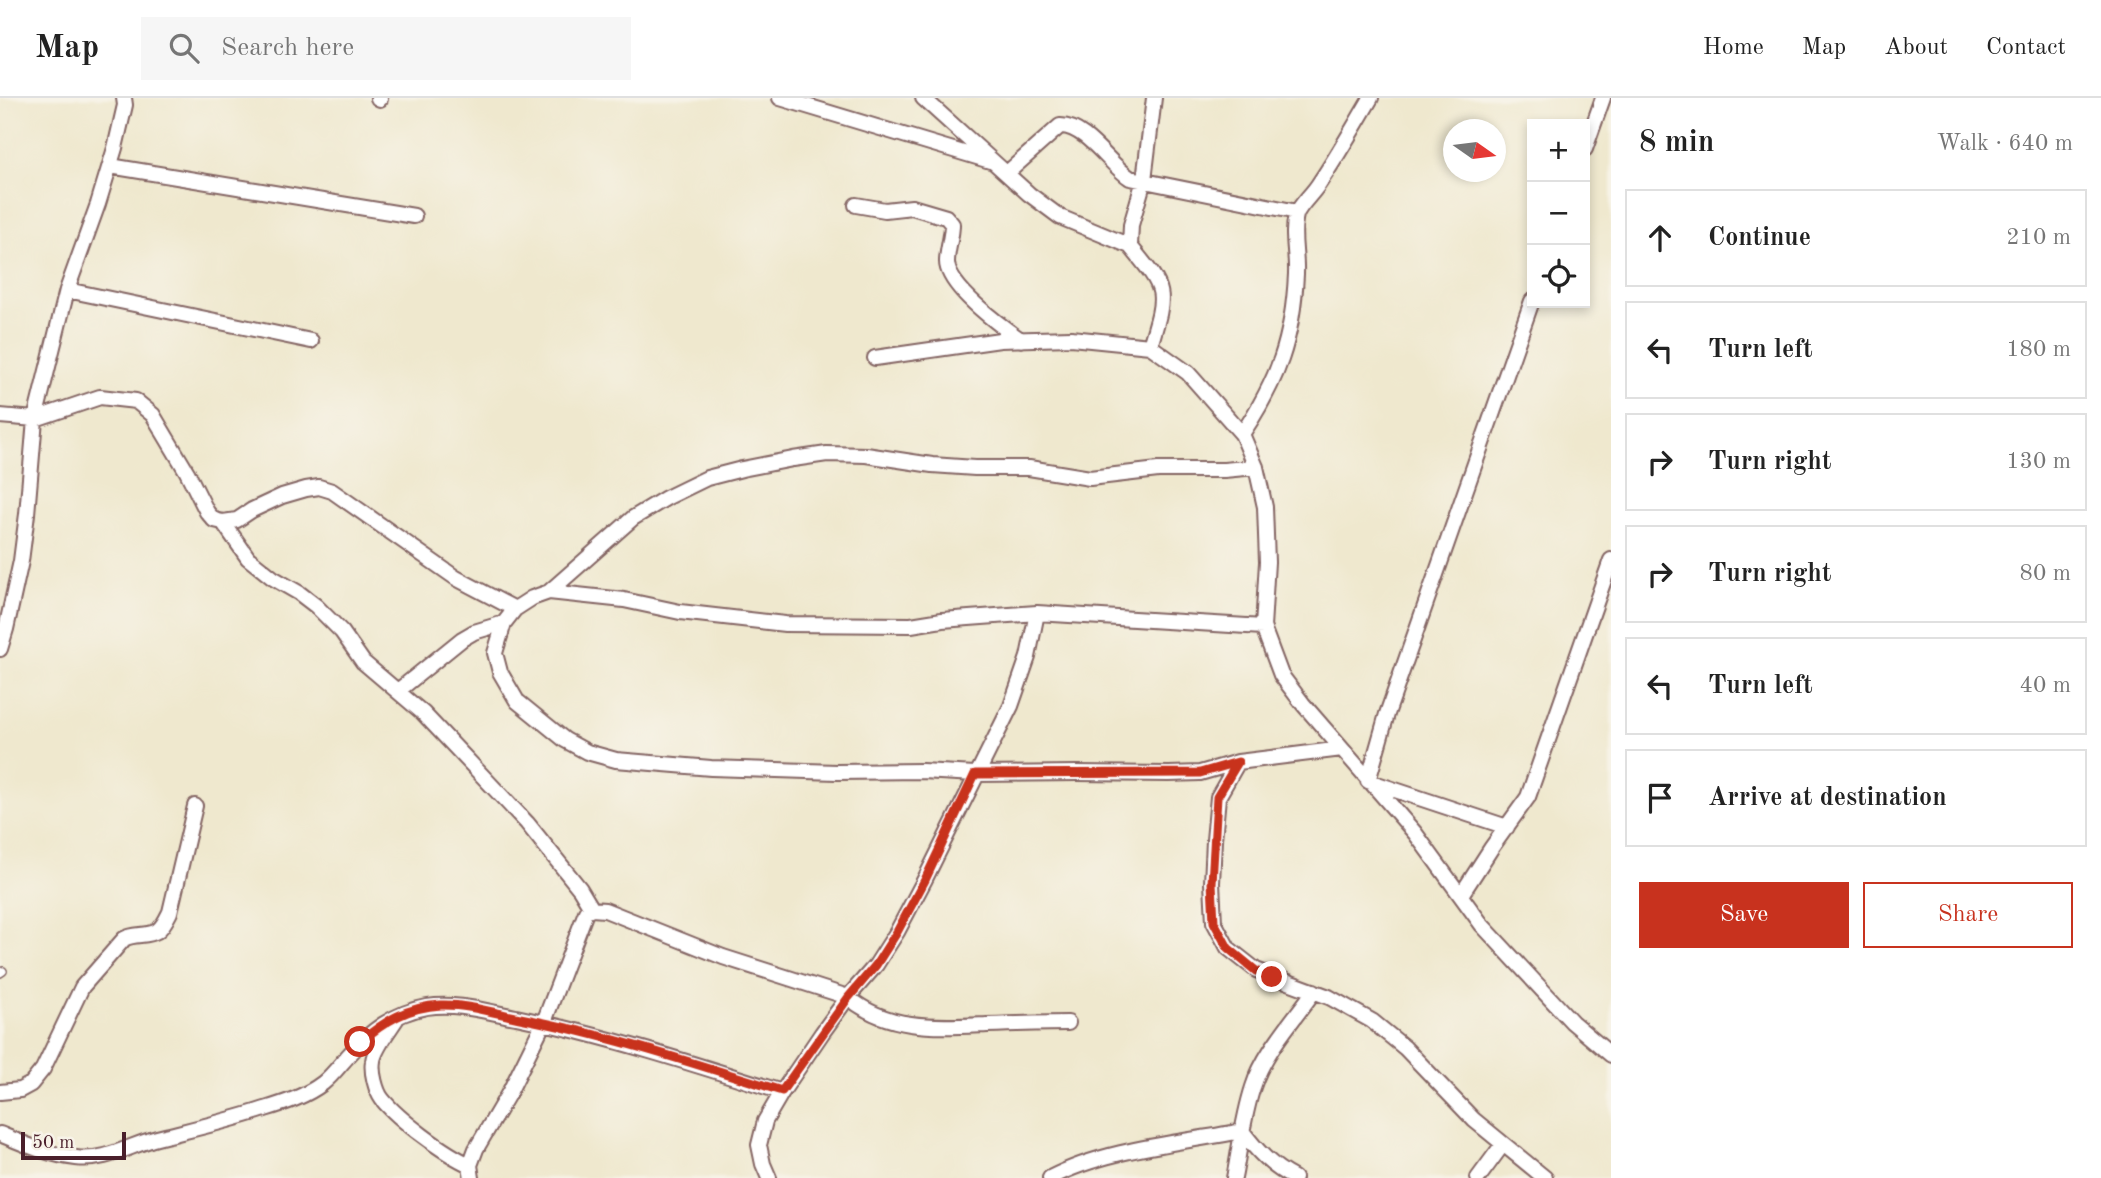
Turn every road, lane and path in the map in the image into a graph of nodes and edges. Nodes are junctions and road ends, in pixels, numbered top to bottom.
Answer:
1 (124, 98) edge
2 (780, 98) edge
3 (923, 98) edge
4 (1154, 98) edge
5 (1371, 98) edge
6 (1603, 98) edge
7 (1590, 135) edge
8 (110, 166) junction
9 (1002, 168) junction
10 (1144, 180) junction
11 (856, 205) dead end
12 (1297, 212) junction
13 (414, 216) dead end
14 (1130, 246) junction
15 (67, 290) junction
16 (1530, 308) edge
17 (1021, 340) junction
18 (311, 341) dead end
19 (1150, 346) junction
20 (875, 358) dead end
21 (0, 416) edge
22 (35, 419) junction
23 (1242, 434) junction
24 (1256, 467) junction
25 (223, 522) junction
26 (1611, 560) edge
27 (549, 592) junction
28 (515, 609) junction
29 (1037, 613) junction
30 (504, 623) junction
31 (1263, 627) junction
32 (0, 649) edge
33 (398, 690) junction
34 (1342, 749) junction
35 (1238, 762) junction
36 (975, 774) junction
37 (1368, 781) junction
38 (195, 806) dead end
39 (1507, 827) junction
40 (1461, 895) junction
41 (592, 909) junction
42 (1314, 991) junction
43 (848, 998) junction
44 (400, 1014) junction
45 (544, 1022) junction
46 (1068, 1023) dead end
47 (1611, 1055) edge
48 (782, 1091) junction
49 (0, 1092) edge
50 (1242, 1131) junction
51 (0, 1133) edge
52 (1503, 1144) junction
53 (471, 1171) edge
54 (769, 1178) edge
55 (1050, 1178) edge
56 (1234, 1178) edge
57 (1294, 1178) edge
58 (1478, 1178) edge
59 (1545, 1178) edge

1 - 8 street
2 - 9 street
3 - 9 street
4 - 10 street
5 - 12 street
6 - 7 street
8 - 13 street
8 - 15 street
9 - 10 street
9 - 14 street
10 - 12 street
10 - 14 street
11 - 17 street
12 - 23 street
14 - 19 street
15 - 18 street
15 - 22 street
16 - 37 street
17 - 19 street
17 - 20 street
19 - 23 street
21 - 22 street
22 - 25 street
22 - 32 street
23 - 24 street
24 - 27 street
24 - 31 street
25 - 28 street
25 - 33 street
26 - 39 street
27 - 28 street
27 - 29 street
28 - 30 street
29 - 31 street
29 - 36 street
30 - 33 street
30 - 36 street
31 - 34 street
33 - 41 street
34 - 35 street
34 - 37 street
35 - 36 street
35 - 42 street
36 - 43 street
37 - 39 street
37 - 40 street
38 - 49 street
39 - 40 street
40 - 47 street
41 - 43 street
41 - 45 street
42 - 50 street
42 - 52 street
43 - 46 street
43 - 48 street
44 - 45 street
44 - 51 street
44 - 53 street
45 - 48 street
45 - 53 street
48 - 54 street
50 - 55 street
50 - 56 street
50 - 57 street
52 - 58 street
52 - 59 street

